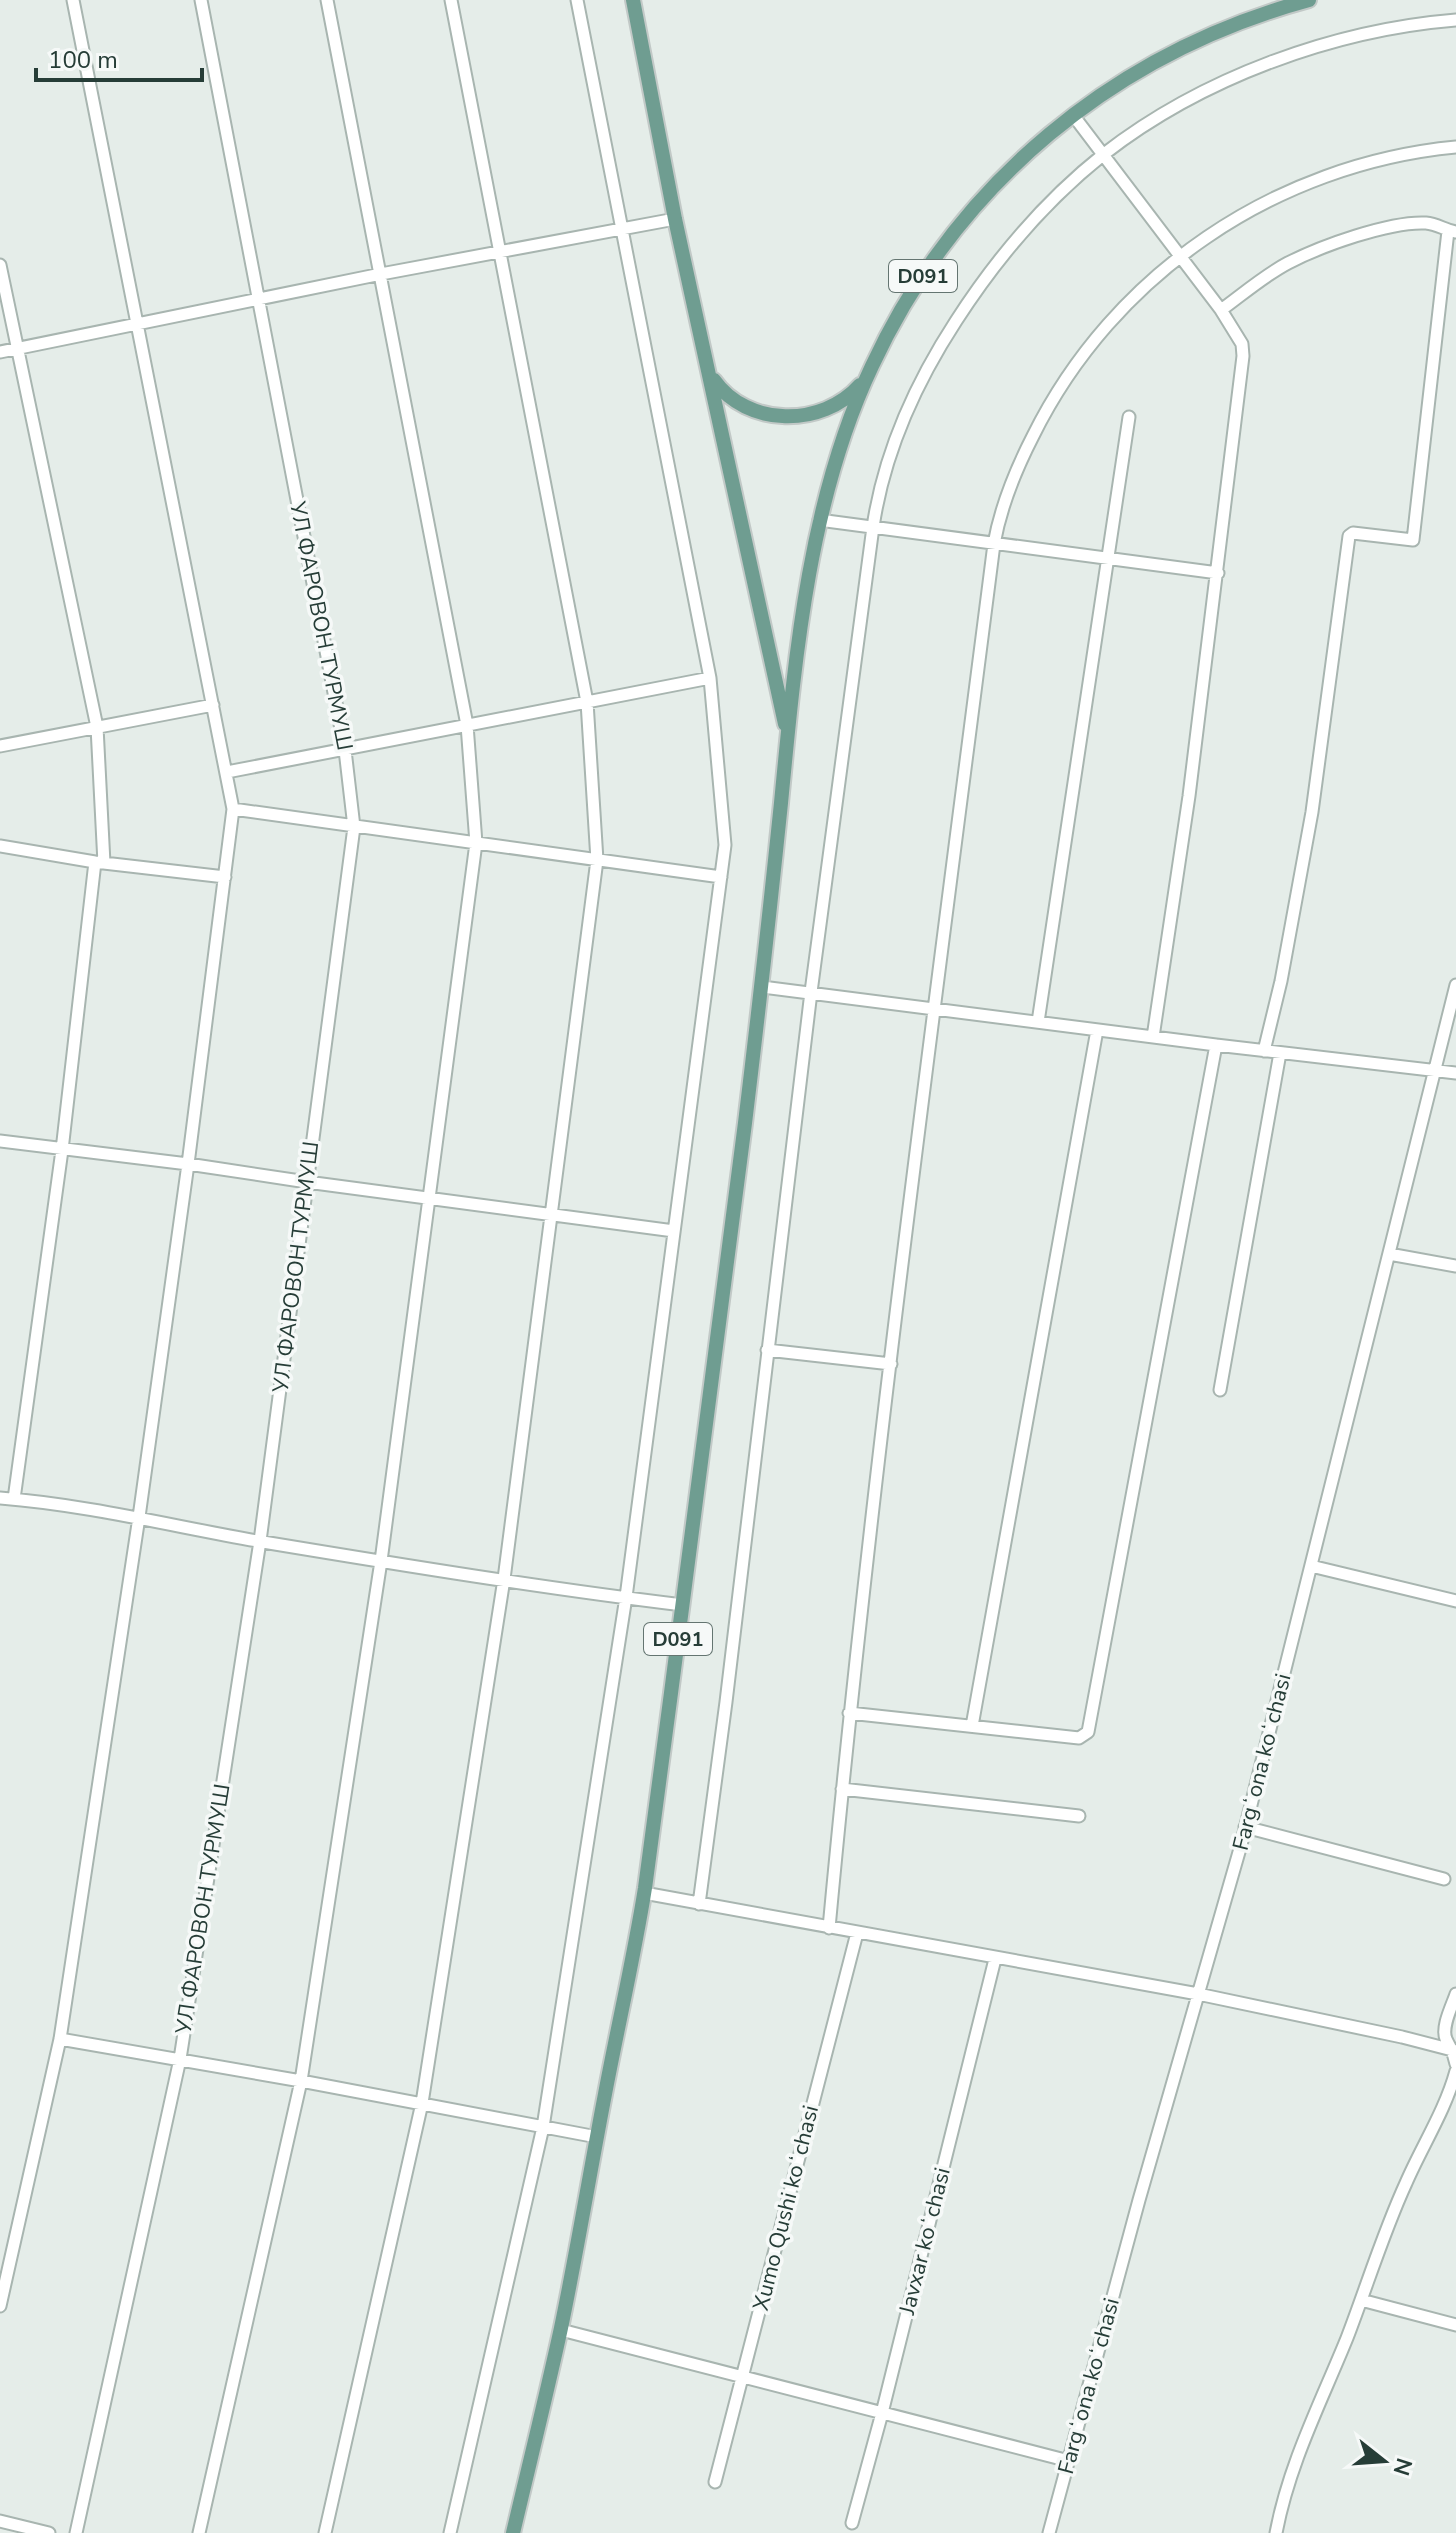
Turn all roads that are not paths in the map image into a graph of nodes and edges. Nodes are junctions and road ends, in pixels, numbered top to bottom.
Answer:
1 (73, 0) edge
2 (201, 0) edge
3 (327, 0) edge
4 (451, 0) edge
5 (577, 0) edge
6 (633, 0) edge
7 (1309, 0) edge
8 (1456, 20) edge
9 (1073, 115) junction
10 (1456, 147) edge
11 (1104, 155) junction
12 (675, 219) junction
13 (622, 228) junction
14 (1452, 232) edge
15 (500, 253) junction
16 (1181, 254) junction
17 (0, 265) edge
18 (381, 274) junction
19 (259, 300) junction
20 (1221, 310) junction
21 (136, 324) junction
22 (16, 349) junction
23 (0, 352) edge
24 (871, 368) junction
25 (710, 374) junction
26 (1129, 417) dead end
27 (819, 520) junction
28 (873, 527) junction
29 (994, 544) junction
30 (1107, 558) junction
31 (1218, 573) junction
32 (710, 678) junction
33 (587, 702) junction
34 (213, 705) junction
35 (467, 725) junction
36 (97, 727) junction
37 (787, 736) junction
38 (0, 746) edge
39 (345, 750) junction
40 (227, 772) junction
41 (233, 809) junction
42 (354, 827) junction
43 (476, 843) junction
44 (0, 846) edge
45 (597, 860) junction
46 (100, 863) junction
47 (225, 877) junction
48 (721, 877) junction
49 (1456, 985) edge
50 (762, 987) junction
51 (811, 992) junction
52 (935, 1008) junction
53 (1038, 1022) junction
54 (1097, 1030) junction
55 (1153, 1037) junction
56 (1216, 1045) junction
57 (1264, 1051) junction
58 (1280, 1053) junction
59 (1436, 1070) junction
60 (1456, 1073) edge
61 (0, 1141) edge
62 (62, 1150) junction
63 (188, 1164) junction
64 (307, 1182) junction
65 (429, 1198) junction
66 (551, 1215) junction
67 (674, 1231) junction
68 (1389, 1254) junction
69 (1456, 1266) edge
70 (767, 1350) junction
71 (891, 1364) junction
72 (1220, 1390) dead end
73 (0, 1498) edge
74 (14, 1499) junction
75 (139, 1517) junction
76 (260, 1541) junction
77 (381, 1561) junction
78 (1311, 1566) junction
79 (504, 1579) junction
80 (626, 1597) junction
81 (1456, 1601) edge
82 (683, 1605) junction
83 (849, 1713) junction
84 (972, 1726) junction
85 (842, 1789) junction
86 (1079, 1816) dead end
87 (1245, 1827) junction
88 (1444, 1879) dead end
89 (644, 1893) junction
90 (699, 1904) junction
91 (829, 1928) junction
92 (857, 1933) junction
93 (995, 1959) junction
94 (1198, 1994) junction
95 (1456, 1994) edge
96 (60, 2039) junction
97 (1455, 2051) edge
98 (180, 2059) junction
99 (1456, 2064) edge
100 (1456, 2071) edge
101 (301, 2081) junction
102 (422, 2103) junction
103 (543, 2127) junction
104 (597, 2137) junction
105 (1361, 2300) junction
106 (0, 2306) edge
107 (1456, 2325) edge
108 (561, 2330) junction
109 (743, 2377) junction
110 (882, 2413) junction
111 (1069, 2461) junction
112 (715, 2482) dead end
113 (0, 2521) edge
114 (852, 2523) dead end
115 (49, 2533) edge
116 (76, 2533) edge
117 (199, 2533) edge
118 (325, 2533) edge
119 (450, 2533) edge
120 (513, 2533) edge
121 (1049, 2533) edge
122 (1276, 2533) edge

1 - 21 street
2 - 19 street, УЛ ФАРОВОН ТУРМУШ
3 - 18 street
4 - 15 street
5 - 13 street
6 - 12 main road
7 - 9 main road, D091
8 - 11 street
9 - 11 street
9 - 24 main road, D091
10 - 16 street
11 - 16 street
11 - 28 street
12 - 13 street
12 - 25 main road
13 - 15 street
13 - 32 street
14 - 20 street
14 - 57 street
15 - 18 street
15 - 33 street
16 - 20 street
16 - 29 street
17 - 22 street
18 - 19 street
18 - 35 street
19 - 21 street
19 - 39 street, УЛ ФАРОВОН ТУРМУШ
20 - 31 street
21 - 22 street
21 - 34 street
22 - 23 street
22 - 36 street
24 - 25 main road
24 - 27 main road, D091
25 - 37 main road
26 - 30 street
27 - 28 street
27 - 37 main road, D091
28 - 29 street
28 - 51 street
29 - 30 street
29 - 52 street
30 - 31 street
30 - 53 street
31 - 55 street
32 - 33 street
32 - 48 street
33 - 35 street
33 - 45 street
34 - 36 street
34 - 40 street
35 - 39 street
35 - 43 street
36 - 38 street
36 - 46 street
37 - 50 main road, D091
39 - 40 street
39 - 42 street, УЛ ФАРОВОН ТУРМУШ
40 - 41 street
41 - 42 street
41 - 47 street
42 - 43 street
42 - 64 street, УЛ ФАРОВОН ТУРМУШ
43 - 45 street
43 - 65 street
44 - 46 street
45 - 48 street
45 - 66 street
46 - 47 street
46 - 62 street
47 - 63 street
48 - 67 street
49 - 59 street, Fargʻona koʻchasi
50 - 51 street
50 - 82 main road, D091
51 - 52 street
51 - 70 street
52 - 53 street
52 - 71 street
53 - 54 street
54 - 55 street
54 - 84 street
55 - 56 street
56 - 57 street
56 - 84 street
57 - 58 street
58 - 59 street
58 - 72 street
59 - 60 street
59 - 68 street, Fargʻona koʻchasi
61 - 62 street
62 - 63 street
62 - 74 street
63 - 64 street
63 - 75 street
64 - 65 street
64 - 76 street, УЛ ФАРОВОН ТУРМУШ
65 - 66 street
65 - 77 street
66 - 67 street
66 - 79 street
67 - 80 street
68 - 69 street
68 - 78 street, Fargʻona koʻchasi
70 - 71 street
70 - 90 street
71 - 83 street
73 - 74 street
74 - 75 street
75 - 76 street
75 - 96 street
76 - 77 street
76 - 98 street, УЛ ФАРОВОН ТУРМУШ
77 - 79 street
77 - 101 street
78 - 81 street
78 - 87 street, Fargʻona koʻchasi
79 - 80 street
79 - 102 street
80 - 82 street
80 - 103 street
82 - 89 main road, D091
83 - 84 street
83 - 85 street
85 - 86 street
85 - 91 street
87 - 88 street
87 - 94 street, Fargʻona koʻchasi
89 - 90 street
89 - 104 main road, D091
90 - 91 street
91 - 92 street
92 - 93 street
92 - 109 street, Xumo Qushi koʻchasi
93 - 94 street
93 - 110 street, Javxar koʻchasi
94 - 97 street
94 - 111 street, Fargʻona koʻchasi
95 - 97 street
96 - 98 street
96 - 106 street
97 - 99 street
98 - 101 street
98 - 116 street, УЛ ФАРОВОН ТУРМУШ
100 - 105 street
101 - 102 street
101 - 117 street
102 - 103 street
102 - 118 street
103 - 104 street
103 - 119 street
104 - 108 main road, D091
105 - 107 street
105 - 122 street
108 - 109 street
108 - 120 main road, D091
109 - 110 street
109 - 112 street, Xumo Qushi koʻchasi
110 - 111 street
110 - 114 street, Javxar koʻchasi
111 - 121 street, Fargʻona koʻchasi
113 - 115 street

